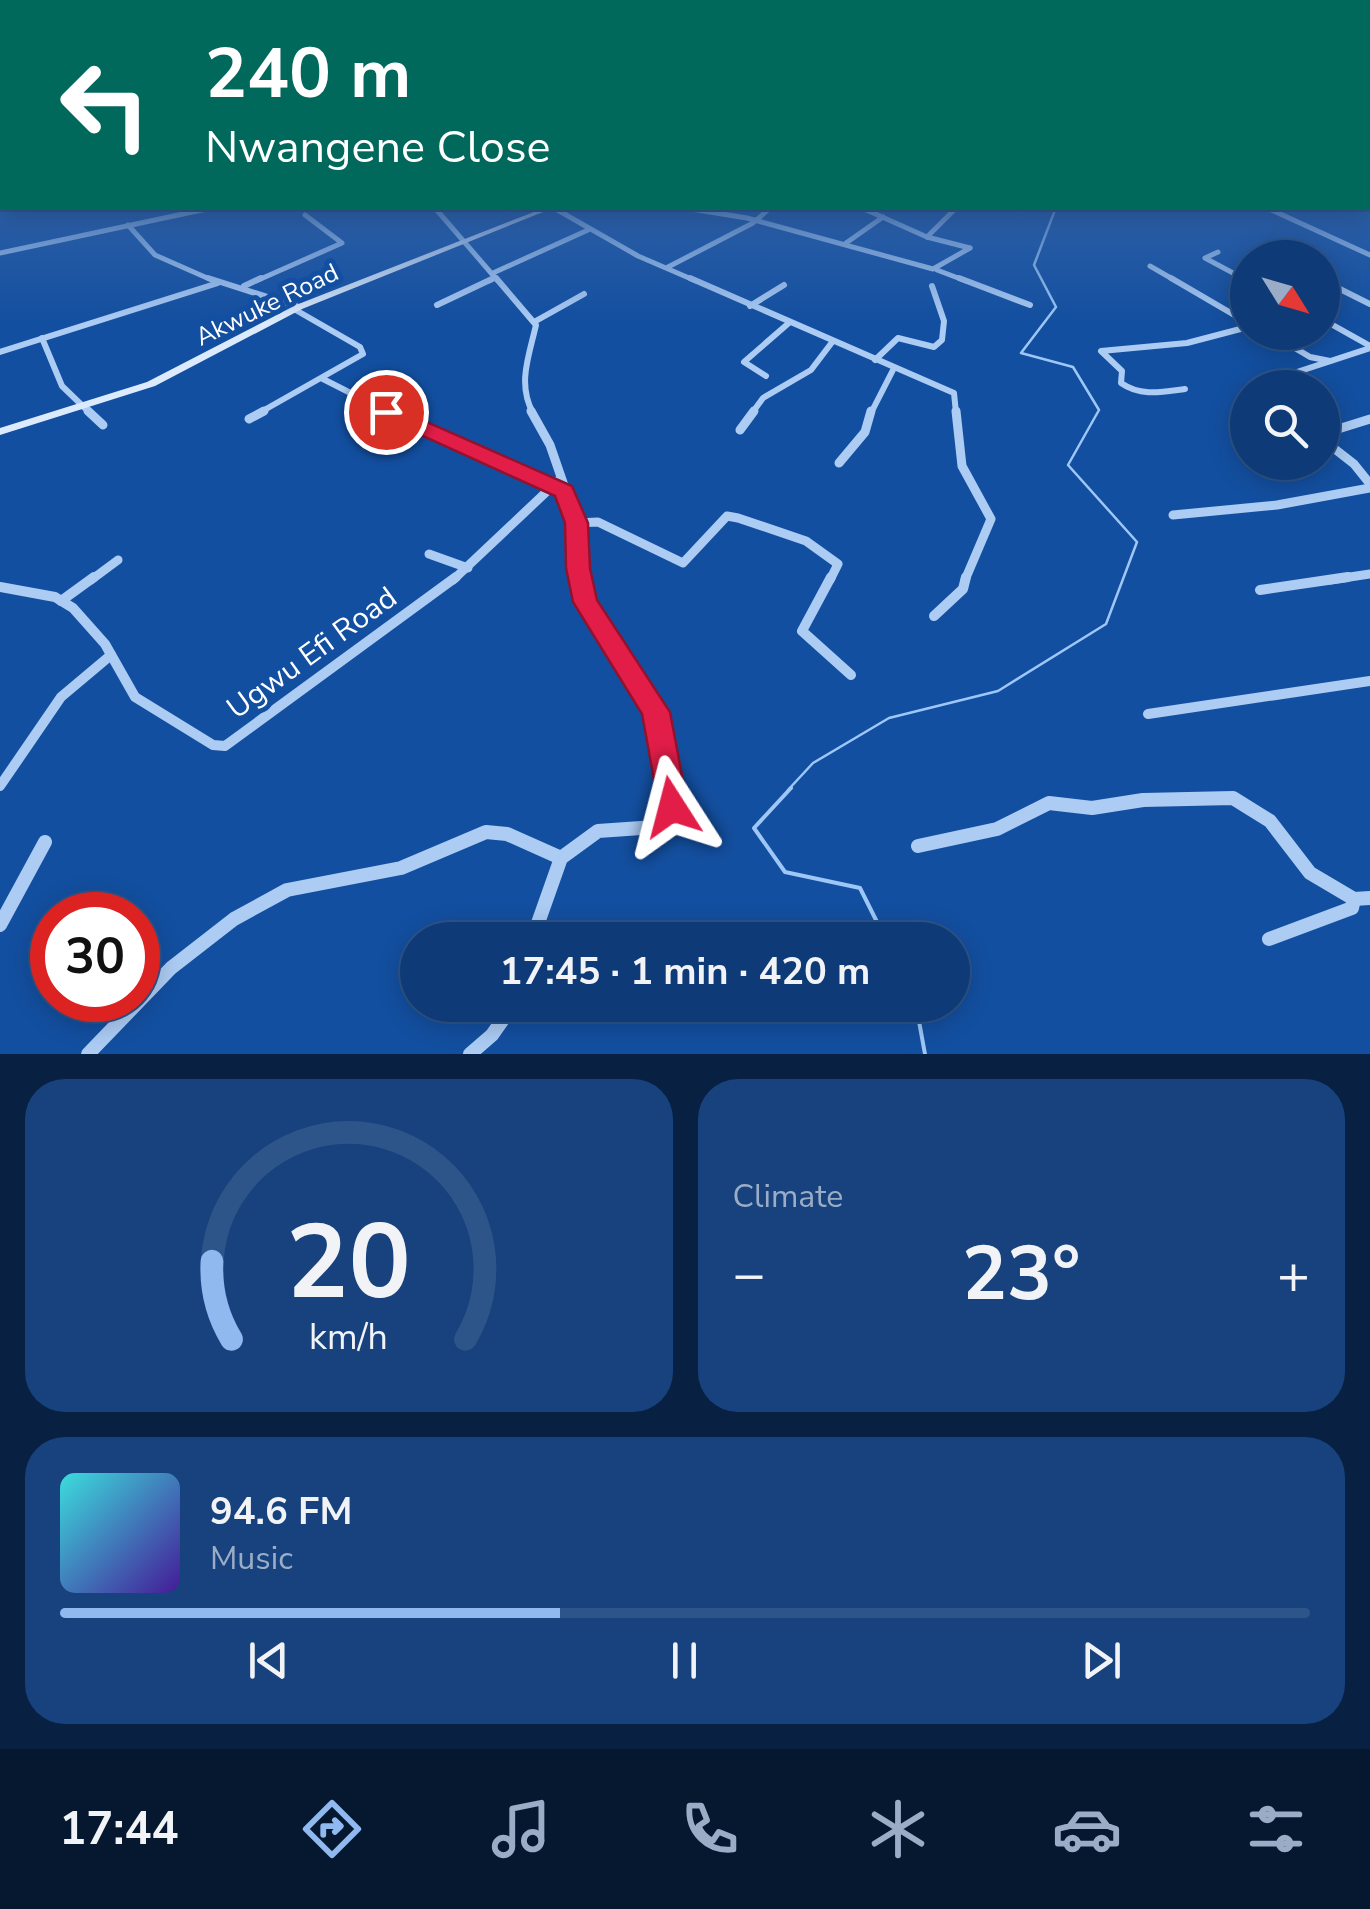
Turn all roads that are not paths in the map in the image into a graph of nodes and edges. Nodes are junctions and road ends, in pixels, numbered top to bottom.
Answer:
1 (132, 224) edge
2 (317, 224) edge
3 (450, 224) edge
4 (508, 224) edge
5 (578, 224) edge
6 (748, 224) edge
7 (772, 224) edge
8 (872, 224) edge
9 (898, 224) edge
10 (940, 224) edge
11 (1300, 224) edge
12 (128, 225) junction
13 (588, 230) junction
14 (927, 237) junction
15 (465, 240) junction
16 (846, 243) junction
17 (1218, 252) dead end
18 (0, 253) edge
19 (1370, 254) edge
20 (1150, 266) dead end
21 (668, 267) junction
22 (937, 270) junction
23 (1230, 271) edge
24 (494, 276) junction
25 (218, 282) junction
26 (784, 285) dead end
27 (244, 286) junction
28 (932, 286) dead end
29 (1340, 289) edge
30 (584, 294) dead end
31 (1370, 304) edge
32 (437, 305) dead end
33 (1030, 305) dead end
34 (750, 306) junction
35 (296, 308) junction
36 (1230, 314) edge
37 (534, 322) junction
38 (790, 322) junction
39 (1230, 330) edge
40 (1340, 330) edge
41 (42, 338) junction
42 (833, 341) junction
43 (1370, 347) edge
44 (1298, 350) edge
45 (0, 352) edge
46 (876, 360) junction
47 (1330, 361) junction
48 (894, 368) junction
49 (1303, 370) edge
50 (766, 376) dead end
51 (323, 379) junction
52 (1185, 389) dead end
53 (87, 407) junction
54 (249, 419) dead end
55 (1370, 419) edge
56 (103, 425) dead end
57 (740, 430) dead end
58 (1340, 430) edge
59 (0, 432) edge
60 (1340, 452) edge
61 (840, 463) dead end
62 (562, 485) junction
63 (549, 486) junction
64 (1370, 486) edge
65 (1173, 515) dead end
66 (577, 523) junction
67 (429, 554) dead end
68 (118, 560) dead end
69 (468, 568) junction
70 (1370, 574) edge
71 (0, 587) edge
72 (1260, 590) dead end
73 (61, 601) junction
74 (934, 616) dead end
75 (111, 655) junction
76 (851, 674) dead end
77 (1370, 681) edge
78 (1148, 714) dead end
79 (0, 786) edge
80 (45, 842) dead end
81 (918, 846) dead end
82 (560, 858) junction
83 (1370, 898) edge
84 (1354, 899) junction
85 (538, 922) edge
86 (0, 924) edge
87 (1269, 938) dead end
88 (501, 1022) edge
89 (88, 1054) edge
90 (470, 1054) edge

1 - 12 street
2 - 27 street
3 - 15 street
4 - 15 main road, Akwuke Road
5 - 13 street
6 - 21 street
7 - 16 street
8 - 16 street
9 - 14 street
10 - 14 street
11 - 19 street
12 - 18 street
12 - 25 street
13 - 21 street
13 - 24 street
14 - 22 street
15 - 24 street
15 - 35 main road, Akwuke Road
16 - 22 street
17 - 23 street
20 - 36 street
21 - 34 street
22 - 33 street
24 - 32 street
24 - 37 street
25 - 27 street
25 - 41 street
26 - 34 street
27 - 35 street
28 - 46 street
29 - 31 street
30 - 37 street
34 - 38 street
35 - 51 street
35 - 53 main road, Akwuke Road
37 - 62 street
38 - 42 street
38 - 50 street
39 - 52 street
40 - 43 street
41 - 45 street
41 - 53 street
42 - 46 street
42 - 57 street
43 - 47 street
44 - 47 street
46 - 48 street
47 - 49 street
48 - 61 street
48 - 74 street
51 - 54 street
51 - 63 street
53 - 56 street
53 - 59 main road, Akwuke Road
55 - 58 street
60 - 64 street
62 - 63 street
62 - 66 street
63 - 69 street
64 - 65 street
66 - 76 street
66 - 82 street
67 - 69 street
68 - 73 street
69 - 75 street, Ugwu Efi Road
70 - 72 street
71 - 73 street
73 - 75 street, Ugwu Efi Road
75 - 79 street
77 - 78 street
80 - 86 street
81 - 84 street
82 - 85 street
82 - 89 street
83 - 84 street
84 - 87 street
88 - 90 street

